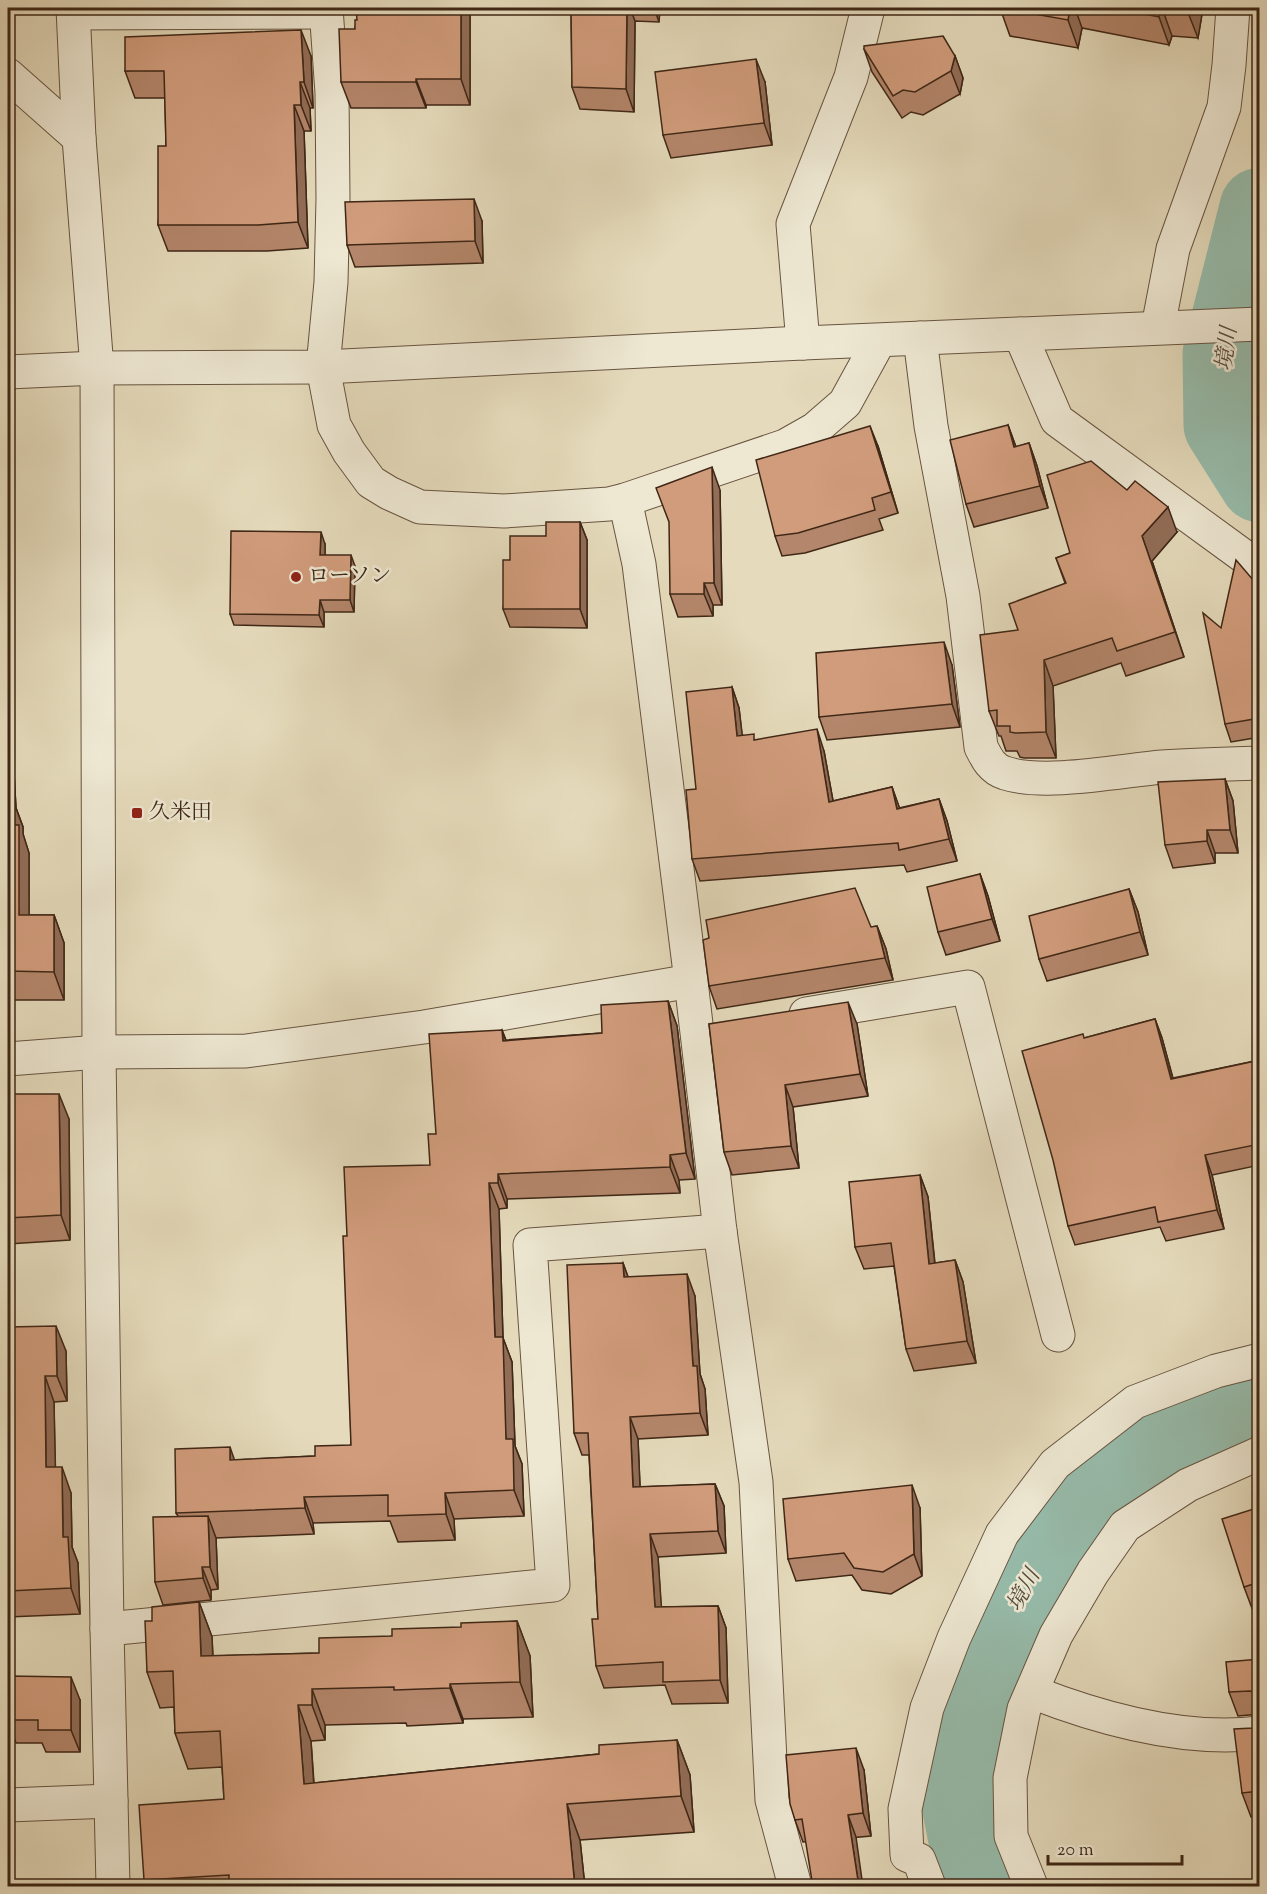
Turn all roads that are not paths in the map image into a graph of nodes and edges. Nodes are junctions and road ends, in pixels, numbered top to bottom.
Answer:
1 (868, 8) edge
2 (1233, 8) edge
3 (73, 10) edge
4 (327, 10) edge
5 (8, 75) edge
6 (79, 138) junction
7 (1260, 324) edge
8 (1168, 327) junction
9 (1020, 334) junction
10 (921, 338) junction
11 (879, 341) junction
12 (803, 343) junction
13 (323, 367) junction
14 (97, 368) junction
15 (8, 372) edge
16 (625, 500) junction
17 (1260, 570) edge
18 (1259, 763) edge
19 (691, 981) junction
20 (780, 1018) edge
21 (99, 1052) junction
22 (8, 1059) edge
23 (720, 1231) junction
24 (1058, 1335) dead end
25 (1260, 1360) edge
26 (1260, 1453) edge
27 (106, 1629) junction
28 (1032, 1692) junction
29 (1260, 1733) edge
30 (111, 1802) junction
31 (8, 1805) edge
32 (113, 1887) edge
33 (795, 1887) edge
34 (929, 1887) edge
35 (1031, 1887) edge

1 - 12 street
2 - 8 street
3 - 4 street
3 - 6 street
4 - 13 street
5 - 6 street
6 - 14 street
7 - 8 street
8 - 9 street
9 - 10 street
9 - 17 street
10 - 11 street
10 - 18 street
11 - 12 street
11 - 16 street
12 - 13 street
13 - 14 street
13 - 16 street
14 - 15 street
14 - 21 street
16 - 19 street
19 - 21 street
19 - 23 street
20 - 24 street
21 - 22 street
21 - 27 street
23 - 27 street
23 - 33 street
25 - 34 street
26 - 28 street
27 - 30 street
28 - 29 street
28 - 35 street
30 - 31 street
30 - 32 street

